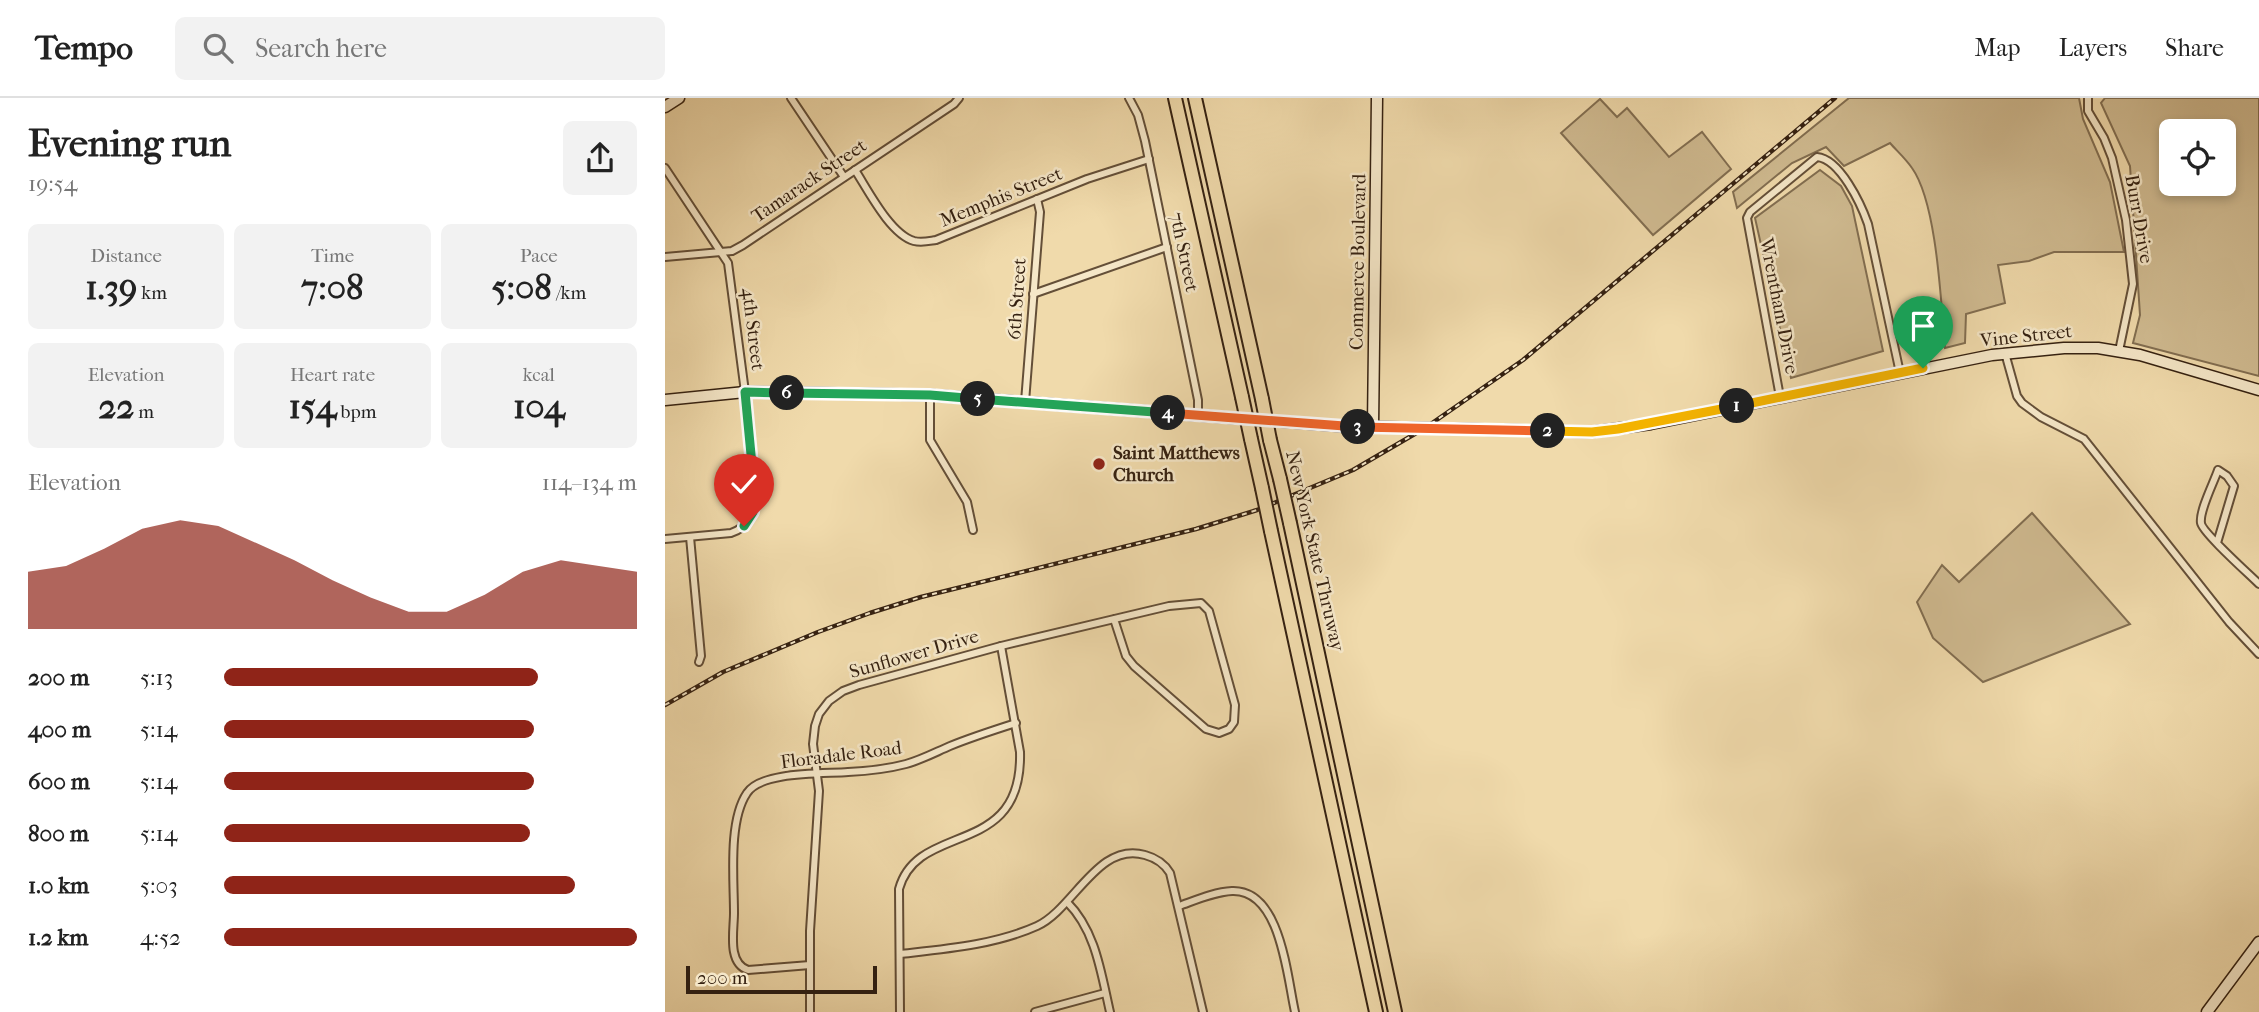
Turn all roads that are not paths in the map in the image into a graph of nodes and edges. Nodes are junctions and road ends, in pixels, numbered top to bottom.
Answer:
1 (679, 98) edge
2 (791, 98) edge
3 (959, 98) edge
4 (1129, 98) edge
5 (1175, 98) edge
6 (1195, 98) edge
7 (1377, 98) edge
8 (2088, 98) edge
9 (665, 107) edge
10 (1149, 159) junction
11 (665, 168) edge
12 (855, 170) junction
13 (844, 177) junction
14 (1037, 198) junction
15 (1167, 247) junction
16 (722, 252) junction
17 (665, 257) edge
18 (1033, 294) junction
19 (2119, 351) junction
20 (2005, 353) junction
21 (1900, 373) junction
22 (2259, 390) edge
23 (745, 392) junction
24 (930, 395) junction
25 (1780, 397) junction
26 (665, 400) edge
27 (1025, 402) junction
28 (1198, 416) junction
29 (1373, 427) junction
30 (973, 530) dead end
31 (690, 537) junction
32 (665, 539) edge
33 (2217, 543) junction
34 (2259, 584) edge
35 (1114, 619) junction
36 (1001, 646) junction
37 (2259, 654) edge
38 (699, 662) dead end
39 (1016, 723) junction
40 (817, 774) junction
41 (1067, 902) junction
42 (1179, 906) junction
43 (2259, 942) edge
44 (900, 954) junction
45 (810, 965) junction
46 (1105, 993) junction
47 (810, 1012) edge
48 (900, 1012) edge
49 (1035, 1012) edge
50 (1110, 1012) edge
51 (1203, 1012) edge
52 (1296, 1012) edge
53 (1376, 1012) edge
54 (1395, 1012) edge
55 (2207, 1012) edge

1 - 9 street
2 - 13 street
3 - 12 street, Tamarack Street
4 - 10 street, 7th Street
5 - 53 highway, New York State Thruway, bridge
6 - 54 highway, New York State Thruway, bridge
7 - 29 street, Commerce Boulevard
8 - 19 street, Burr Drive
10 - 14 street, Memphis Street
10 - 15 street, 7th Street
11 - 16 street, 4th Street
12 - 13 street, Tamarack Street
12 - 14 street, Memphis Street
13 - 16 street, Tamarack Street
14 - 18 street, 6th Street
15 - 18 street
15 - 28 street, 7th Street
16 - 17 street, Tamarack Street
16 - 23 street, 4th Street
18 - 27 street, 6th Street
19 - 20 street, Vine Street
19 - 22 street, Vine Street
20 - 21 street, Vine Street
20 - 37 street
21 - 25 street, Vine Street
21 - 25 street, Wrentham Drive
23 - 24 street, Vine Street
23 - 26 street, Vine Street
23 - 31 street, 4th Street
24 - 27 street, Vine Street
24 - 30 street
25 - 29 street, Vine Street
27 - 28 street, Vine Street
28 - 29 street, Vine Street
31 - 32 street
31 - 38 street
33 - 33 street
33 - 34 street
35 - 35 street, Sunflower Drive
35 - 36 street, Sunflower Drive
36 - 39 street
36 - 40 street, Sunflower Drive
39 - 40 street, Floradale Road
39 - 44 street
40 - 45 street, Sunflower Drive
40 - 45 street, Floradale Road
41 - 42 street
41 - 44 street
41 - 46 street
42 - 51 street
42 - 52 street
43 - 55 street
44 - 48 street
45 - 47 street, Sunflower Drive
46 - 49 street
46 - 50 street

